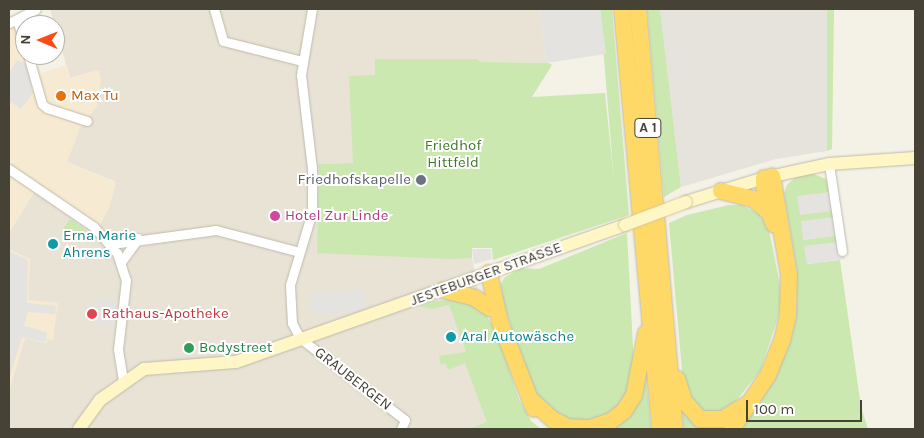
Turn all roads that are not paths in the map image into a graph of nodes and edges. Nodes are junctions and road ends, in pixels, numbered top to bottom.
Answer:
1 (36, 9) edge
2 (214, 9) edge
3 (312, 9) edge
4 (622, 9) edge
5 (638, 9) edge
6 (13, 21) edge
7 (302, 61) junction
8 (31, 65) edge
9 (87, 121) dead end
10 (915, 158) edge
11 (829, 164) junction
12 (9, 168) edge
13 (768, 177) junction
14 (721, 191) junction
15 (769, 212) junction
16 (781, 237) junction
17 (138, 239) junction
18 (112, 244) junction
19 (842, 250) dead end
20 (300, 252) junction
21 (121, 262) junction
22 (487, 274) junction
23 (444, 290) junction
24 (490, 308) junction
25 (650, 318) junction
26 (500, 322) junction
27 (300, 338) junction
28 (668, 347) junction
29 (123, 381) junction
30 (530, 399) junction
31 (751, 400) junction
32 (79, 429) edge
33 (401, 429) edge
34 (551, 429) edge
35 (660, 429) edge
36 (675, 429) edge
37 (732, 429) edge

1 - 6 street
2 - 7 street
3 - 7 street
4 - 25 highway, A 1
5 - 28 highway, A 1
7 - 20 street
8 - 9 street
10 - 11 main road, JESTEBURGER STRASSE
11 - 13 main road, JESTEBURGER STRASSE
11 - 19 street
12 - 18 street
13 - 14 main road, JESTEBURGER STRASSE
13 - 15 highway
13 - 16 highway
14 - 15 highway
14 - 22 main road, JESTEBURGER STRASSE, bridge
15 - 16 highway
16 - 31 highway
17 - 18 street
17 - 20 street
17 - 21 street
18 - 21 street
20 - 27 street
21 - 29 street
22 - 23 main road, JESTEBURGER STRASSE
22 - 24 highway
22 - 26 highway
23 - 24 highway
23 - 27 main road, JESTEBURGER STRASSE
24 - 26 highway
25 - 30 highway
25 - 35 highway, A 1
26 - 30 highway
27 - 29 main road, JESTEBURGER STRASSE
27 - 33 street, GRAUBERGEN
28 - 31 highway
28 - 36 highway, A 1
29 - 32 main road, JESTEBURGER STRASSE
30 - 34 highway
31 - 37 highway

